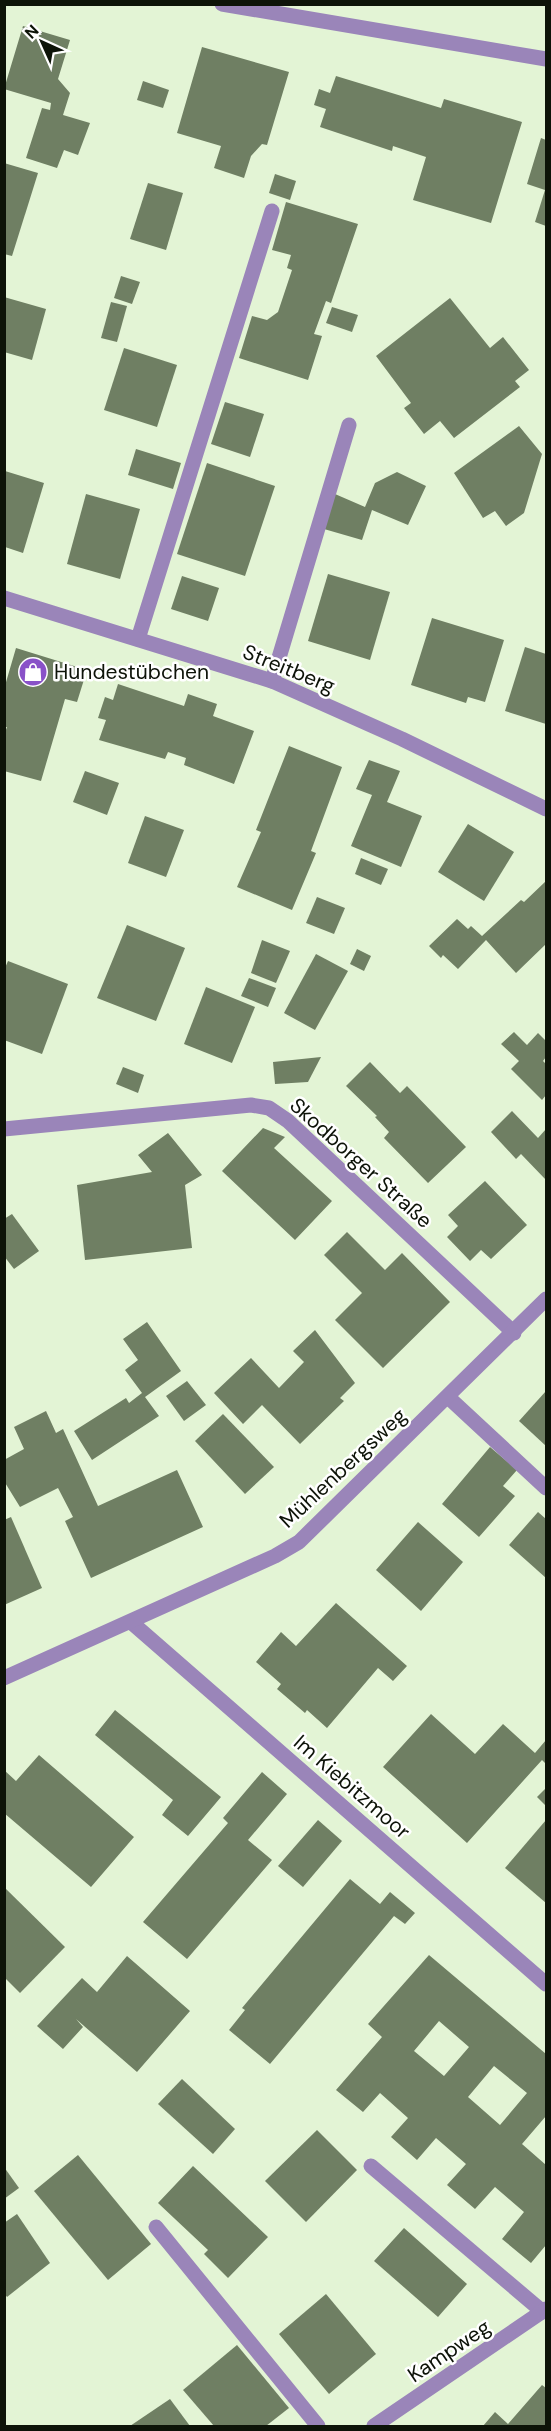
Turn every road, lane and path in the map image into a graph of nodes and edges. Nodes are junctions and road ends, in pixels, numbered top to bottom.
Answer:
1 (222, 4) edge
2 (546, 59) edge
3 (272, 211) dead end
4 (349, 425) dead end
5 (4, 598) edge
6 (138, 639) junction
7 (272, 681) junction
8 (546, 809) edge
9 (4, 1129) edge
10 (546, 1299) edge
11 (514, 1333) junction
12 (448, 1397) junction
13 (546, 1488) edge
14 (131, 1622) junction
15 (4, 1678) edge
16 (546, 1984) edge
17 (371, 2166) dead end
18 (156, 2227) dead end
19 (545, 2311) edge
20 (318, 2427) edge
21 (374, 2427) edge

1 - 2 street
3 - 6 street
4 - 7 street
5 - 6 street, Streitberg
6 - 7 street, Streitberg
7 - 8 street, Streitberg
9 - 11 street, Skodborger Straße
10 - 11 street, Mühlenbergsweg
11 - 12 street, Mühlenbergsweg
12 - 13 street
12 - 14 street, Mühlenbergsweg
14 - 15 street, Mühlenbergsweg
14 - 16 street, Im Kiebitzmoor
17 - 19 street
18 - 20 street
19 - 21 street, Kampweg

